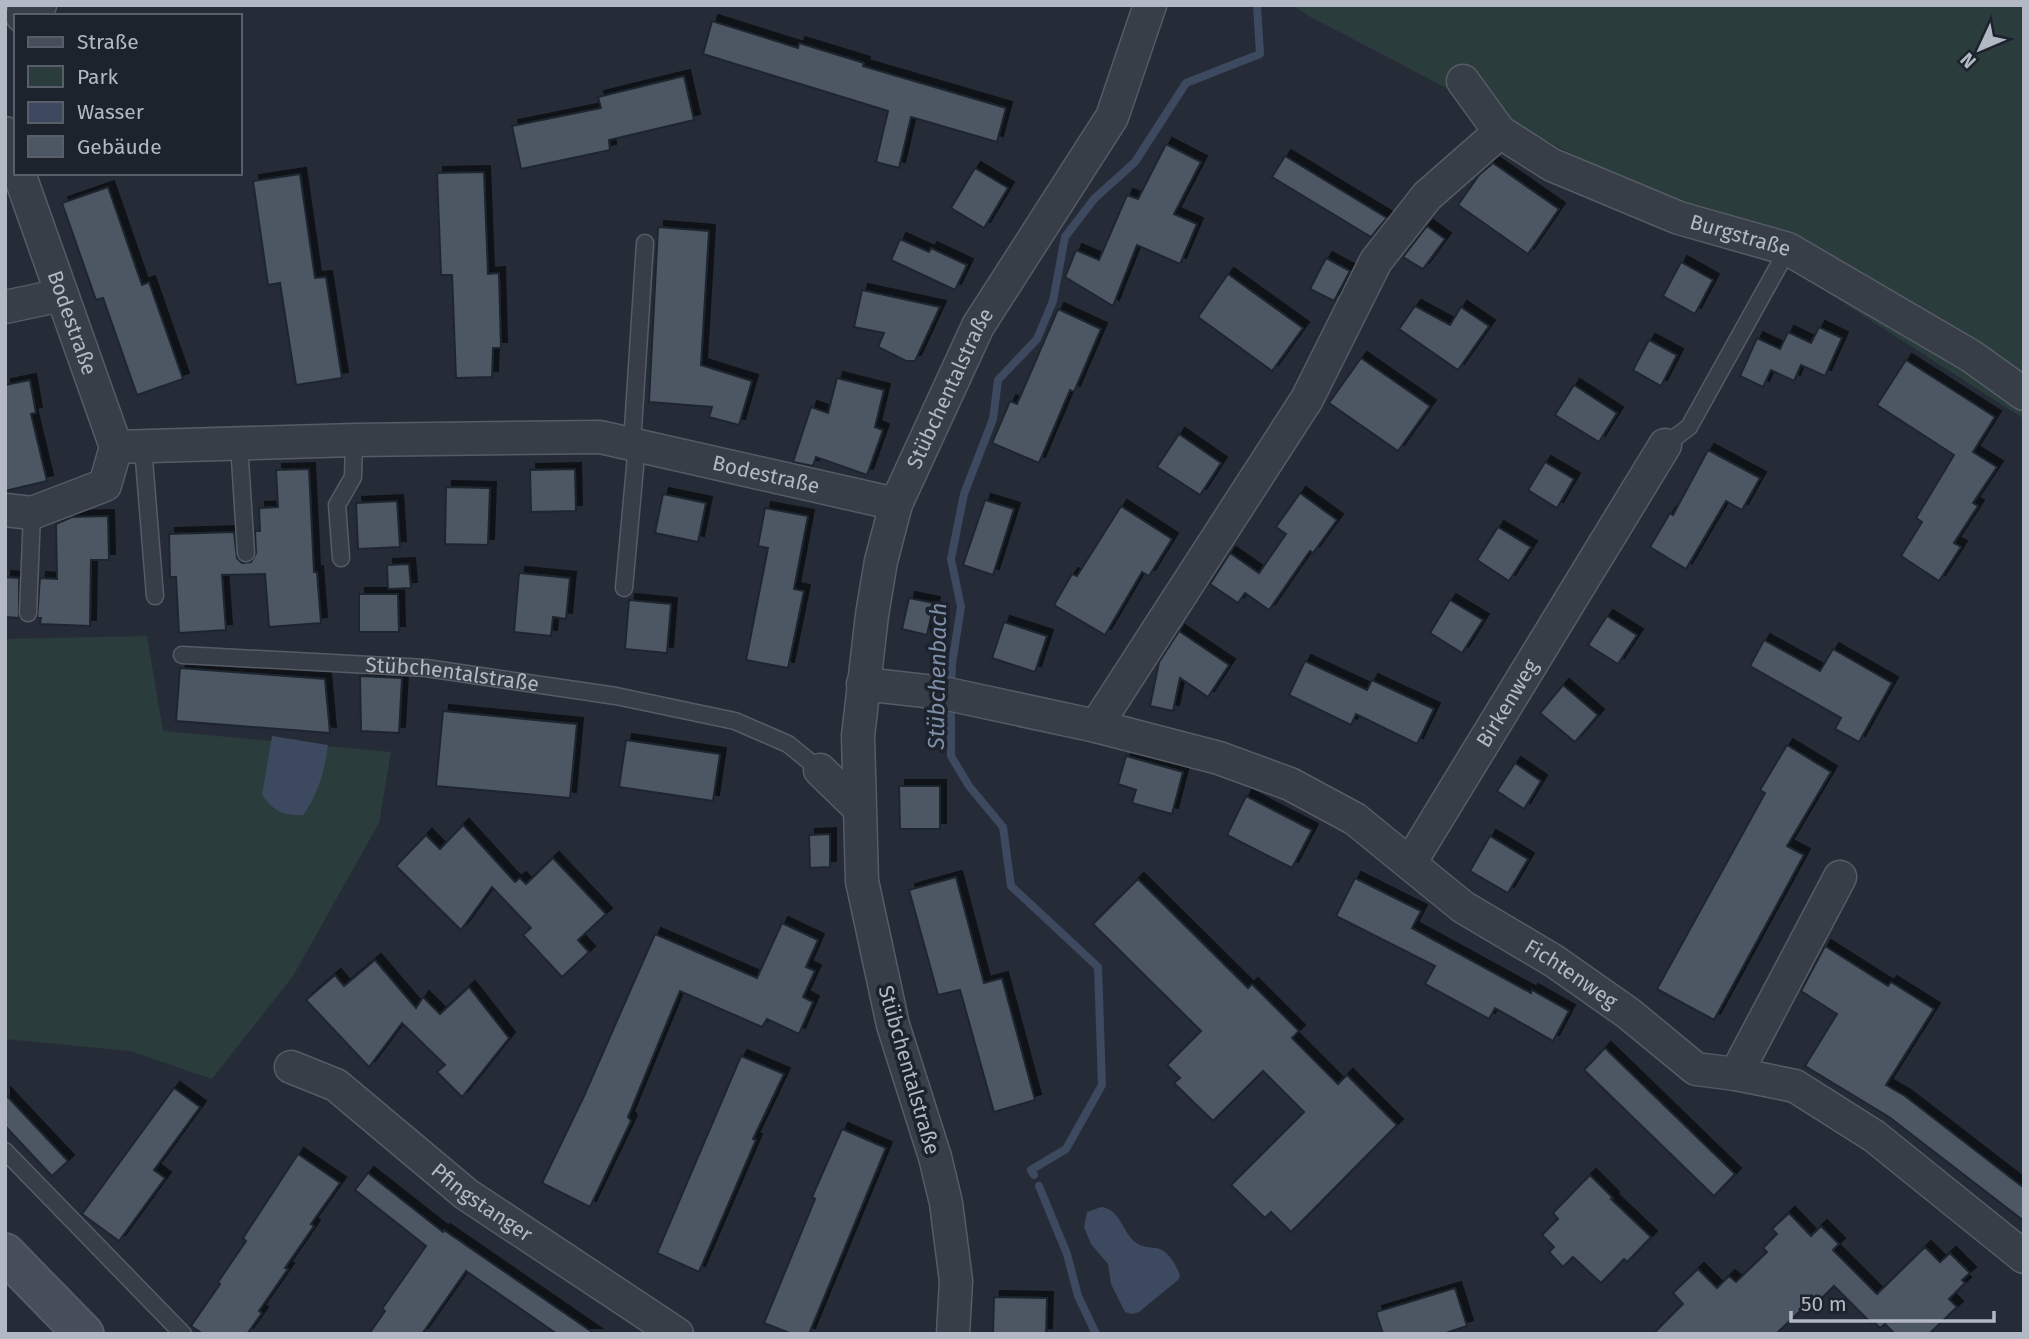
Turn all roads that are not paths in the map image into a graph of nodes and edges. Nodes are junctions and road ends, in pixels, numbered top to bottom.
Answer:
1 (1150, 5) edge
2 (1463, 81) dead end
3 (1500, 132) junction
4 (5, 133) edge
5 (14, 158) edge
6 (20, 175) edge
7 (645, 243) dead end
8 (1788, 249) junction
9 (62, 295) junction
10 (5, 307) edge
11 (2024, 394) edge
12 (354, 440) junction
13 (239, 443) junction
14 (634, 444) junction
15 (1665, 445) joint
16 (129, 447) junction
17 (896, 504) junction
18 (19, 511) edge
19 (246, 553) dead end
20 (341, 558) dead end
21 (624, 588) dead end
22 (155, 596) dead end
23 (28, 614) dead end
24 (181, 655) dead end
25 (863, 684) junction
26 (1096, 726) junction
27 (820, 770) joint
28 (859, 807) junction
29 (1410, 863) junction
30 (1840, 877) dead end
31 (291, 1067) dead end
32 (1735, 1074) junction
33 (5, 1151) edge
34 (5, 1253) edge
35 (2024, 1257) edge
36 (84, 1334) edge
37 (183, 1334) edge
38 (677, 1334) edge
39 (953, 1334) edge

1 - 17 street, Stübchentalstraße
2 - 3 street, Burgstraße
3 - 8 street, Burgstraße
3 - 26 street
4 - 5 street
6 - 9 street, Bodestraße
7 - 14 lane
8 - 11 street, Burgstraße
8 - 15 lane, Birkenweg
9 - 10 street
9 - 16 street, Bodestraße
12 - 13 street, Bodestraße
12 - 14 street, Bodestraße
12 - 20 lane
13 - 16 street, Bodestraße
13 - 19 lane
14 - 17 street, Bodestraße
14 - 21 lane
15 - 29 street, Birkenweg
16 - 18 street
16 - 22 lane, Bodestraße
17 - 25 street, Stübchentalstraße
18 - 23 lane
24 - 27 lane, Stübchentalstraße
25 - 26 street
25 - 28 street, Stübchentalstraße
26 - 29 street
27 - 28 street, Stübchentalstraße
28 - 39 street, Stübchentalstraße
29 - 32 street, Fichtenweg
30 - 32 street
31 - 38 street, Pfingstanger
32 - 35 street, Fichtenweg
33 - 37 lane
34 - 36 main road

